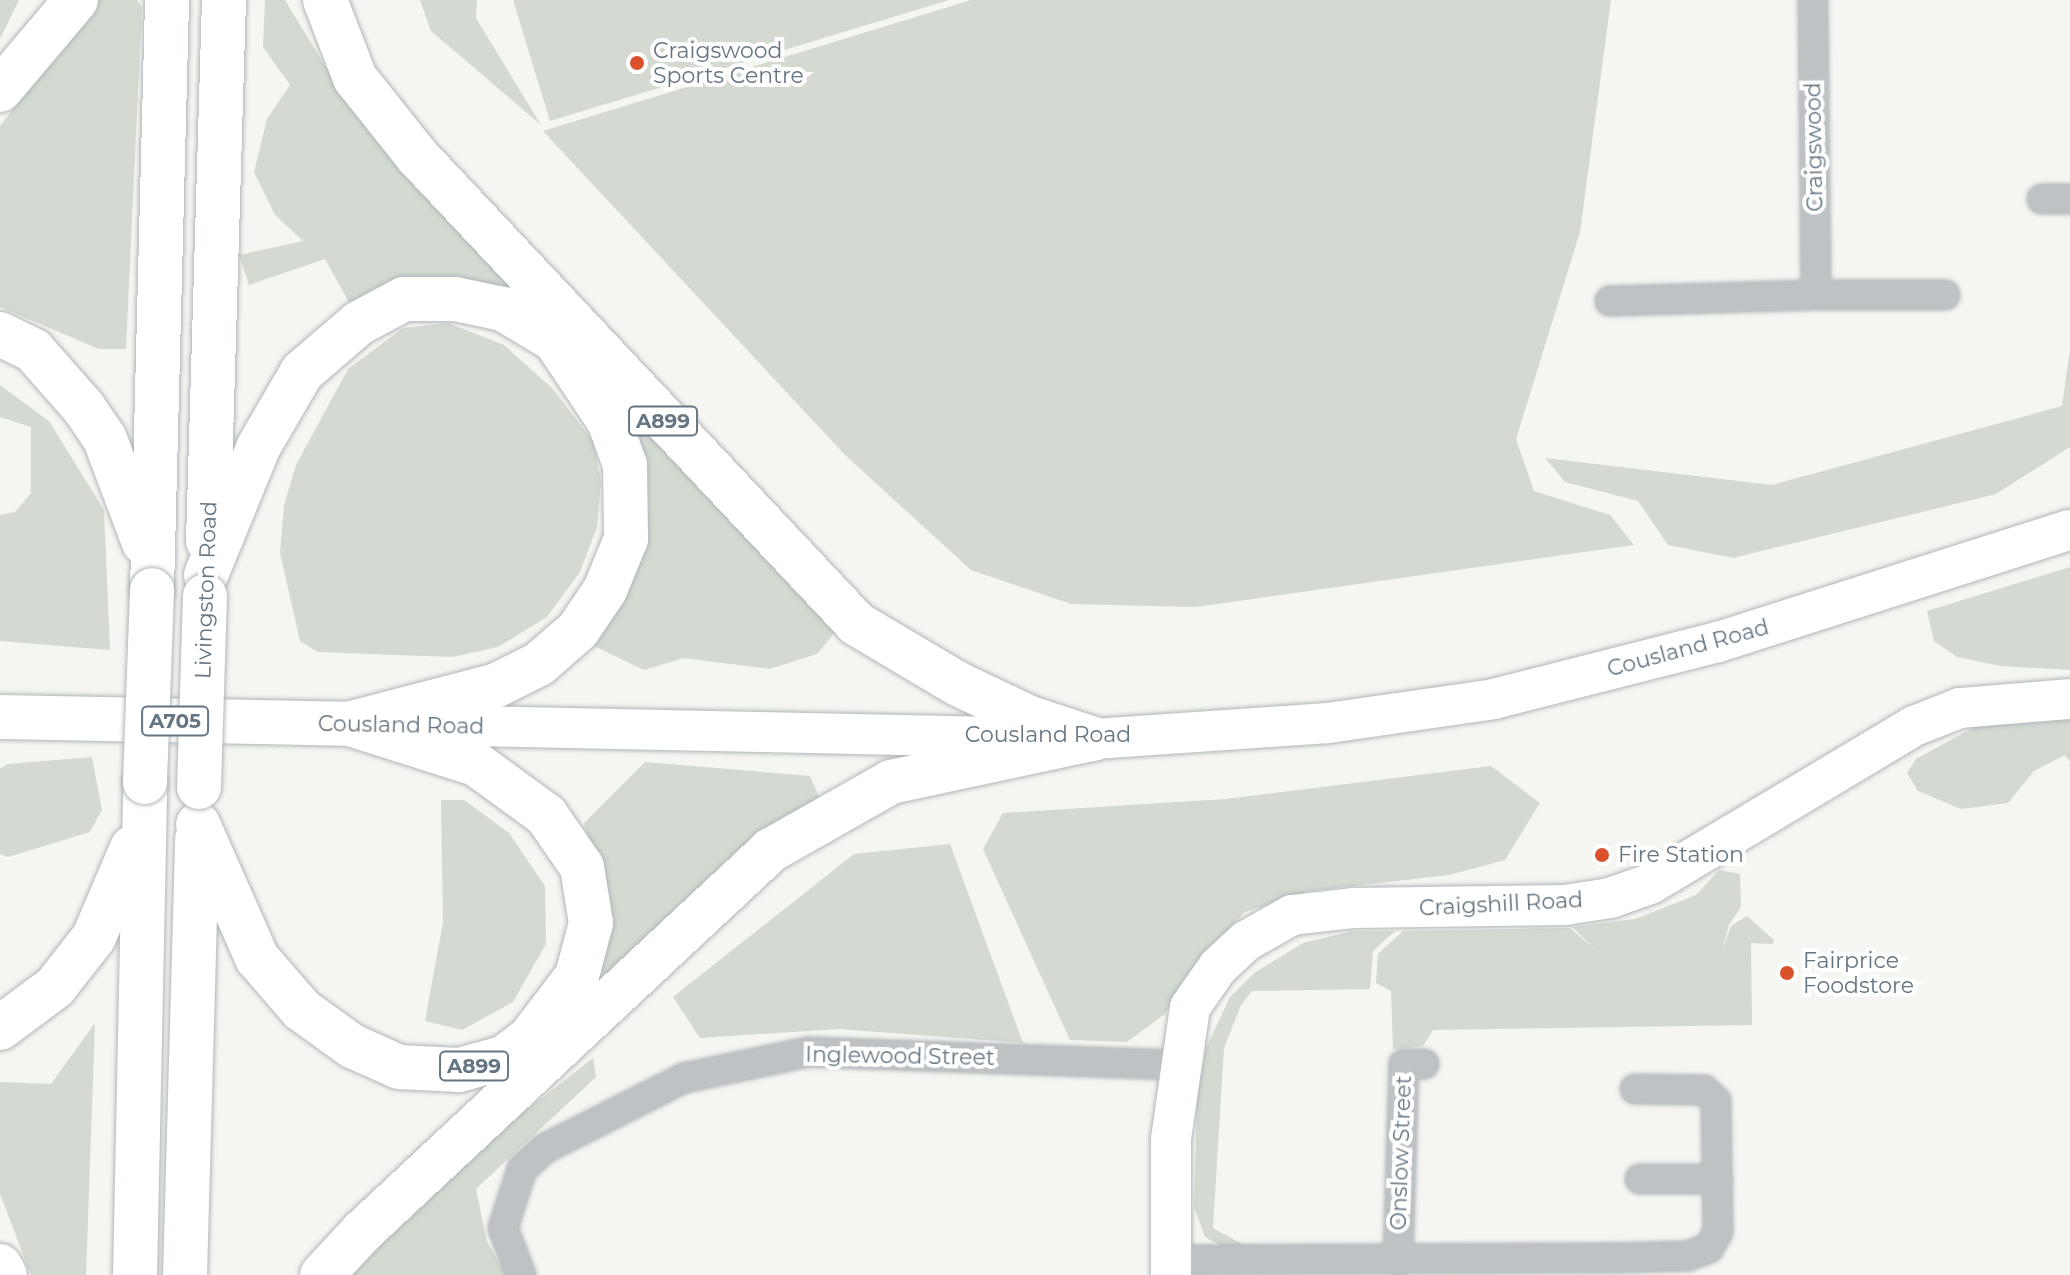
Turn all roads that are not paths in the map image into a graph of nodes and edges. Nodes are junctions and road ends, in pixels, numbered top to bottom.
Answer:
1 (76, 0) edge
2 (167, 0) edge
3 (224, 0) edge
4 (325, 0) edge
5 (1813, 0) edge
6 (0, 90) edge
7 (2042, 199) dead end
8 (2070, 199) edge
9 (1816, 295) junction
10 (1945, 295) dead end
11 (1610, 301) dead end
12 (0, 334) edge
13 (2070, 530) edge
14 (151, 577) junction
15 (206, 585) junction
16 (0, 687) edge
17 (2070, 699) edge
18 (0, 717) edge
19 (75, 719) junction
20 (350, 724) junction
21 (0, 729) edge
22 (1094, 739) junction
23 (144, 800) junction
24 (198, 806) junction
25 (0, 1028) edge
26 (1424, 1064) dead end
27 (1178, 1065) junction
28 (1635, 1089) dead end
29 (1640, 1179) dead end
30 (1718, 1179) junction
31 (0, 1266) edge
32 (1382, 1266) edge
33 (1171, 1268) edge
34 (5, 1275) edge
35 (135, 1275) edge
36 (185, 1275) edge
37 (322, 1275) edge
38 (521, 1275) edge

1 - 6 main road
2 - 14 main road
3 - 15 main road, Livingston Road / A899
4 - 22 main road, A899
5 - 9 street, Craigswood
7 - 8 street
9 - 10 street
9 - 11 street
12 - 14 main road
13 - 22 street, Cousland Road
14 - 23 main road, bridge
15 - 20 main road, A899
15 - 24 main road, Livingston Road / A899, bridge
16 - 19 main road
17 - 27 street, Craigshill Road
18 - 19 main road, Cousland Road / A705
19 - 20 main road, Cousland Road / A705
19 - 21 main road
20 - 22 street, Cousland Road
20 - 24 main road, A899
22 - 37 main road, A899
23 - 25 main road
23 - 35 main road
24 - 36 main road, Livingston Road / A899
26 - 32 street, Onslow Street
27 - 33 street, Craigshill Road
27 - 38 street, Inglewood Street
28 - 30 street, Onslow Street
29 - 30 street
30 - 32 street, Onslow Street
31 - 34 main road
32 - 33 street, Onslow Street

